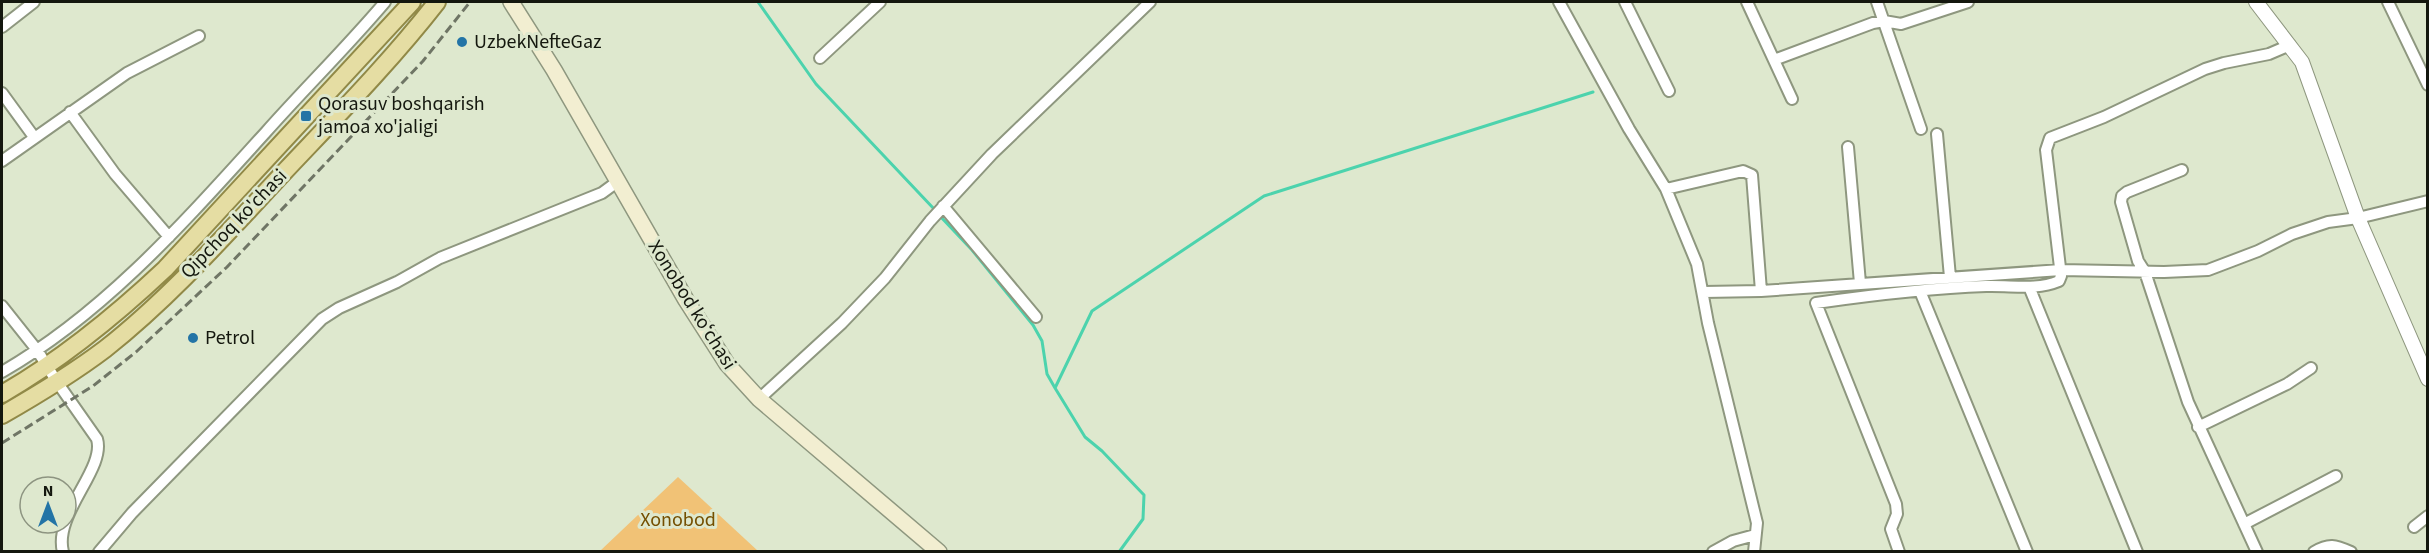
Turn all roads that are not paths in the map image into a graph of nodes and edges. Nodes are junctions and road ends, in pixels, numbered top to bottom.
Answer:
1 (385, 2) edge
2 (412, 2) edge
3 (437, 2) edge
4 (512, 2) edge
5 (880, 2) edge
6 (1150, 2) edge
7 (1559, 2) edge
8 (1625, 2) edge
9 (1747, 2) edge
10 (1877, 2) edge
11 (1968, 2) edge
12 (2256, 2) edge
13 (2388, 2) edge
14 (30, 3) edge
15 (1884, 21) junction
16 (2, 27) edge
17 (199, 36) dead end
18 (2290, 45) junction
19 (820, 58) dead end
20 (1774, 60) junction
21 (2427, 84) edge
22 (1669, 91) dead end
23 (2, 93) edge
24 (1792, 99) dead end
25 (70, 112) junction
26 (1921, 129) dead end
27 (1937, 134) dead end
28 (34, 137) junction
29 (1848, 147) dead end
30 (2, 161) edge
31 (2182, 170) dead end
32 (617, 182) junction
33 (1666, 189) junction
34 (2427, 201) edge
35 (944, 206) junction
36 (2358, 218) junction
37 (169, 237) junction
38 (2061, 270) junction
39 (2145, 272) junction
40 (1950, 277) junction
41 (1860, 283) junction
42 (1809, 286) junction
43 (2030, 289) junction
44 (1761, 291) junction
45 (1920, 291) junction
46 (1704, 292) junction
47 (1816, 303) junction
48 (2, 306) edge
49 (1036, 317) dead end
50 (37, 350) junction
51 (47, 366) junction
52 (2311, 369) dead end
53 (2, 372) edge
54 (2427, 379) edge
55 (57, 382) junction
56 (2, 394) edge
57 (759, 399) junction
58 (2, 415) edge
59 (2198, 427) junction
60 (2336, 476) dead end
61 (2427, 516) edge
62 (2244, 524) junction
63 (2414, 527) dead end
64 (1755, 535) junction
65 (63, 552) edge
66 (99, 552) edge
67 (939, 552) edge
68 (1713, 552) edge
69 (1754, 552) edge
70 (1899, 552) edge
71 (2027, 552) edge
72 (2137, 552) edge
73 (2257, 552) edge
74 (2314, 552) edge
75 (2351, 552) edge

1 - 37 street
2 - 51 main road, Qipchoq ko'chasi
3 - 55 main road, Qipchoq ko'chasi
4 - 32 main road, Xonobod koʻchasi
5 - 19 street
6 - 35 street
7 - 33 street
8 - 22 street
9 - 20 street
10 - 15 street
11 - 15 street
12 - 18 street
13 - 21 street
14 - 16 street
15 - 20 street
15 - 26 street
17 - 25 street
18 - 36 street
18 - 38 street
20 - 24 street
23 - 28 street
25 - 28 street
25 - 37 street
27 - 40 street
28 - 30 street
29 - 41 street
31 - 39 street
32 - 57 main road, Xonobod koʻchasi
32 - 66 street
33 - 44 street
33 - 46 street
34 - 36 street
35 - 49 street
35 - 57 street
36 - 39 street
36 - 54 street
37 - 50 street
38 - 39 street
38 - 40 street
38 - 43 street
39 - 59 street
40 - 41 street
41 - 42 street
42 - 44 street
42 - 47 street
43 - 45 street
43 - 72 street
44 - 46 street
45 - 47 street
45 - 71 street
46 - 64 street
47 - 70 street
48 - 50 street
50 - 51 street
50 - 53 street
51 - 55 street
51 - 56 main road, Qipchoq ko'chasi
52 - 59 street
55 - 58 main road, Qipchoq ko'chasi
55 - 65 street
57 - 67 main road, Xonobod koʻchasi
59 - 62 street
60 - 62 street
61 - 63 street
62 - 73 street
64 - 68 street
64 - 69 street
74 - 75 street

